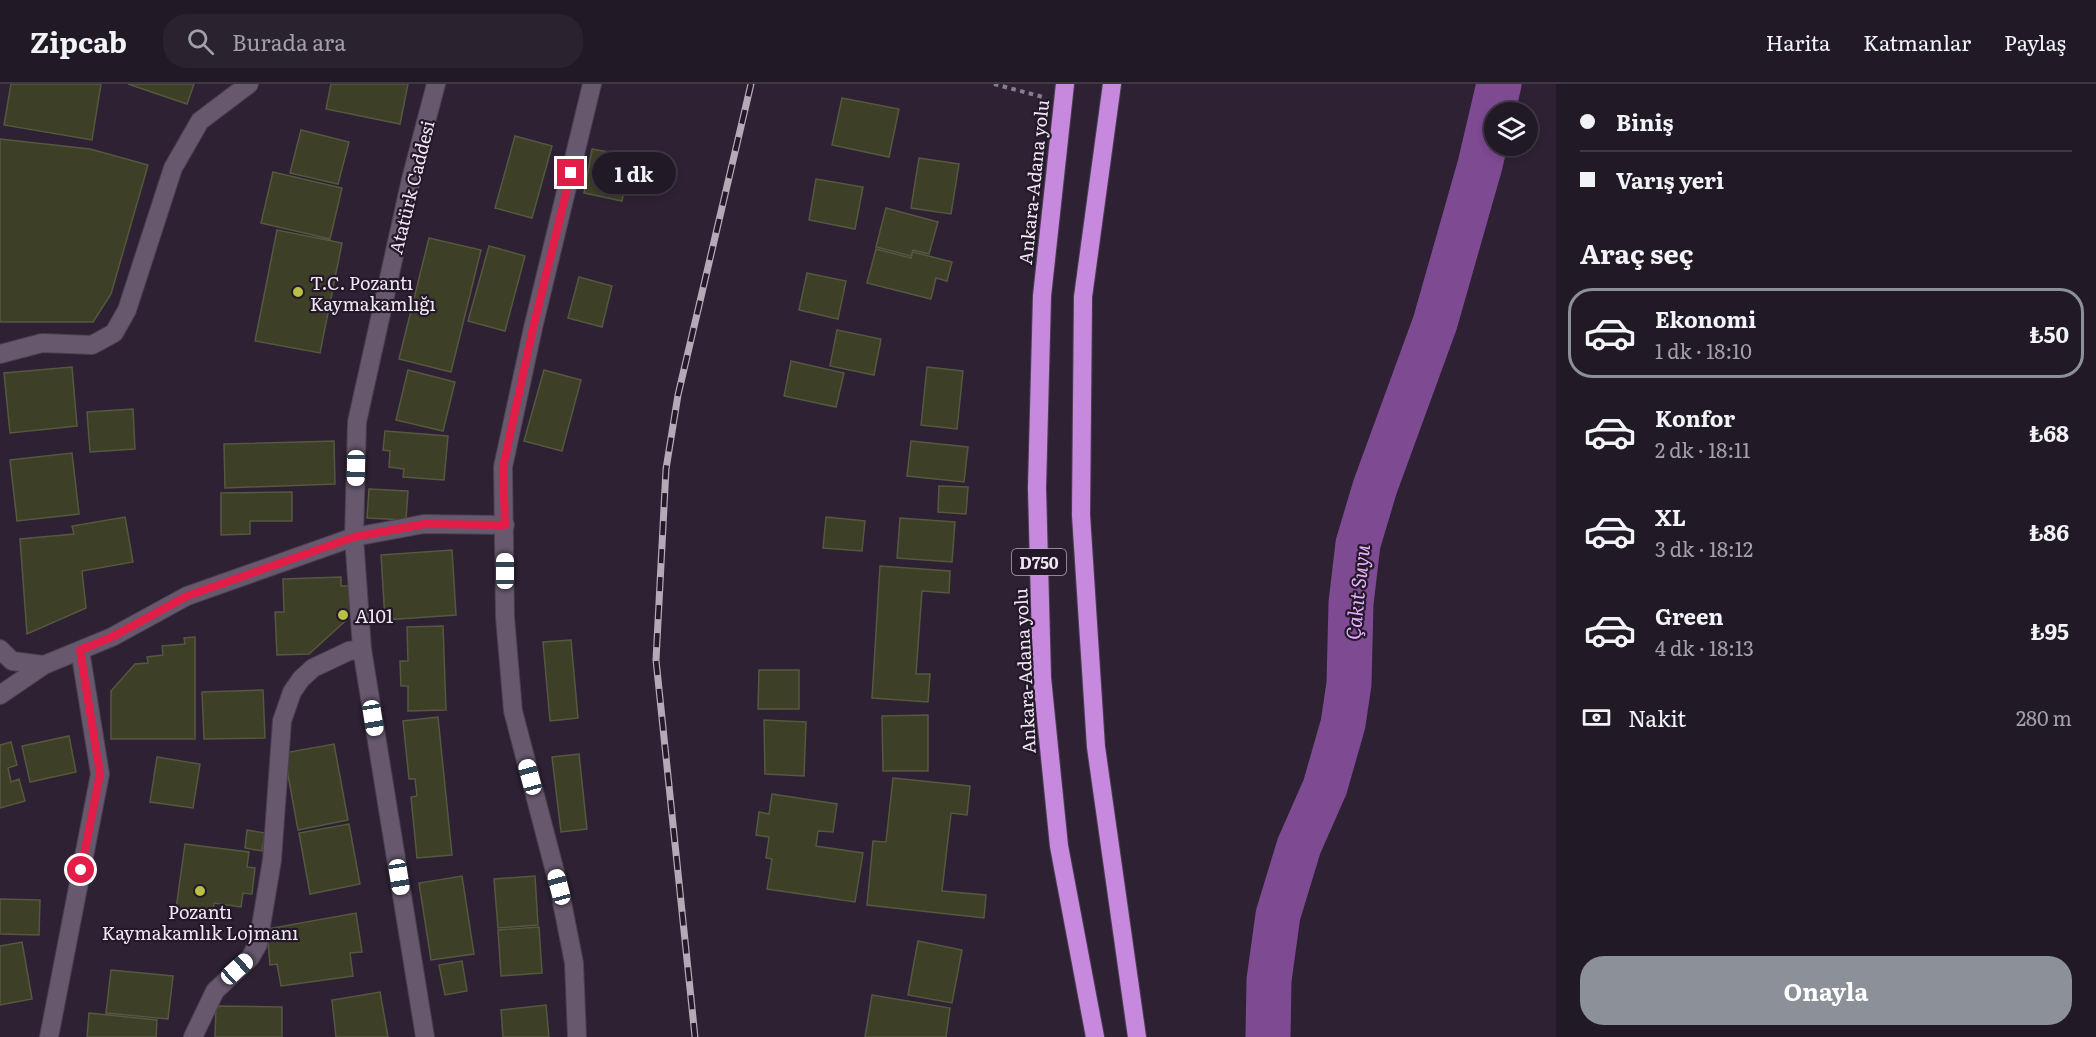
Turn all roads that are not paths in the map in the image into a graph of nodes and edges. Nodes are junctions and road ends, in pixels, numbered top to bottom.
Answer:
1 (249, 84) edge
2 (436, 84) edge
3 (592, 84) edge
4 (1112, 84) edge
5 (1064, 93) edge
6 (0, 354) edge
7 (505, 525) junction
8 (354, 537) junction
9 (0, 649) edge
10 (362, 649) junction
11 (80, 650) junction
12 (44, 665) junction
13 (0, 695) edge
14 (49, 1037) edge
15 (193, 1037) edge
16 (425, 1037) edge
17 (578, 1037) edge
18 (1095, 1037) edge
19 (1137, 1037) edge

1 - 6 main road
2 - 8 main road, Atatürk Caddesi
3 - 7 main road
4 - 19 highway, D750
5 - 18 highway, Ankara-Adana yolu / D750
7 - 8 main road
7 - 17 main road
8 - 10 main road, Atatürk Caddesi
8 - 11 main road
9 - 12 main road
10 - 15 main road
10 - 16 main road, Atatürk Caddesi
11 - 12 main road
11 - 14 main road
12 - 13 main road

